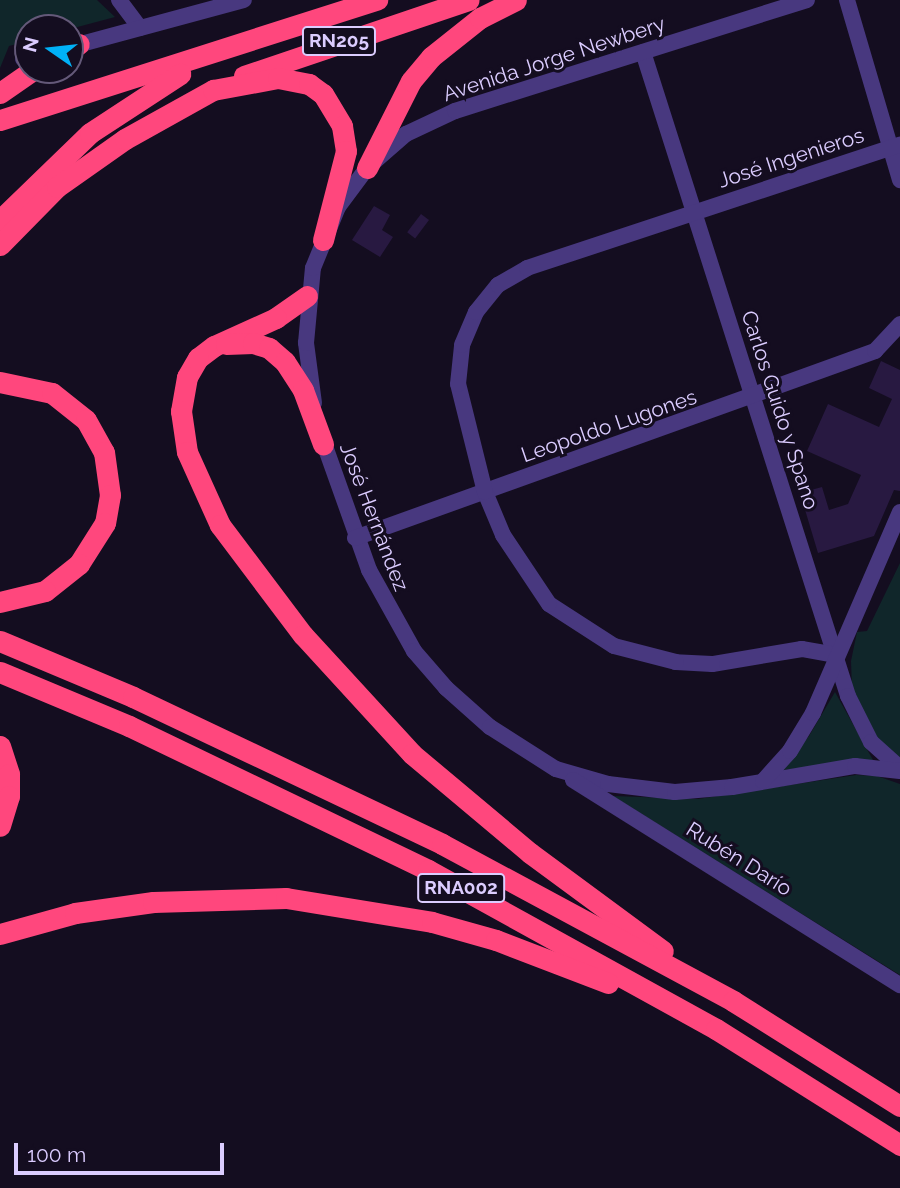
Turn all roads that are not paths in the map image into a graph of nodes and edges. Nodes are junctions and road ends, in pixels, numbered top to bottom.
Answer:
1 (119, 0) edge
2 (244, 0) edge
3 (377, 0) edge
4 (469, 0) edge
5 (516, 0) edge
6 (807, 0) edge
7 (847, 0) edge
8 (140, 28) junction
9 (84, 43) edge
10 (243, 46) junction
11 (643, 52) junction
12 (14, 78) edge
13 (213, 90) junction
14 (0, 93) edge
15 (0, 120) edge
16 (895, 146) edge
17 (367, 168) junction
18 (900, 180) edge
19 (694, 211) junction
20 (0, 220) edge
21 (323, 240) junction
22 (0, 245) edge
23 (307, 296) junction
24 (900, 324) edge
25 (900, 344) edge
26 (214, 346) junction
27 (875, 351) junction
28 (0, 382) edge
29 (755, 397) junction
30 (323, 444) junction
31 (485, 492) junction
32 (900, 512) edge
33 (355, 538) junction
34 (0, 602) edge
35 (0, 641) edge
36 (836, 655) junction
37 (0, 672) edge
38 (0, 746) edge
39 (556, 769) junction
40 (900, 769) edge
41 (763, 781) junction
42 (0, 825) edge
43 (0, 934) edge
44 (900, 985) edge
45 (733, 1001) junction
46 (716, 1029) junction
47 (900, 1106) edge
48 (900, 1144) edge

1 - 8 street
2 - 8 street
3 - 10 highway, RN205
4 - 13 highway, RN205
5 - 17 highway
6 - 11 street, Avenida Jorge Newbery
7 - 16 street
8 - 9 street
10 - 15 highway
10 - 20 highway
11 - 17 street, Avenida Jorge Newbery
11 - 19 street, Carlos Guido y Spano
12 - 14 highway
13 - 21 highway
13 - 22 highway
16 - 18 street
16 - 19 street, José Ingenieros
17 - 21 street, José Hernández
19 - 29 street, Carlos Guido y Spano
19 - 31 street, José Ingenieros
21 - 23 street, José Hernández
23 - 26 highway
23 - 30 street, José Hernández
24 - 27 street, Leopoldo Lugones
25 - 27 street, Leopoldo Lugones
26 - 30 highway
26 - 45 highway
27 - 29 street, Leopoldo Lugones
28 - 34 highway
29 - 31 street, Leopoldo Lugones
29 - 36 street, Carlos Guido y Spano
30 - 33 street, José Hernández
31 - 33 street, Leopoldo Lugones
31 - 36 street, José Ingenieros
32 - 36 street
33 - 39 street, José Hernández
35 - 45 highway, RNA002
36 - 40 street, Carlos Guido y Spano
36 - 41 street
37 - 46 highway, RNA002
38 - 42 highway
39 - 41 street, José Hernández
39 - 44 street, Rubén Darío
40 - 41 street, José Hernández
43 - 46 highway
45 - 47 highway, RNA002
46 - 48 highway, RNA002

